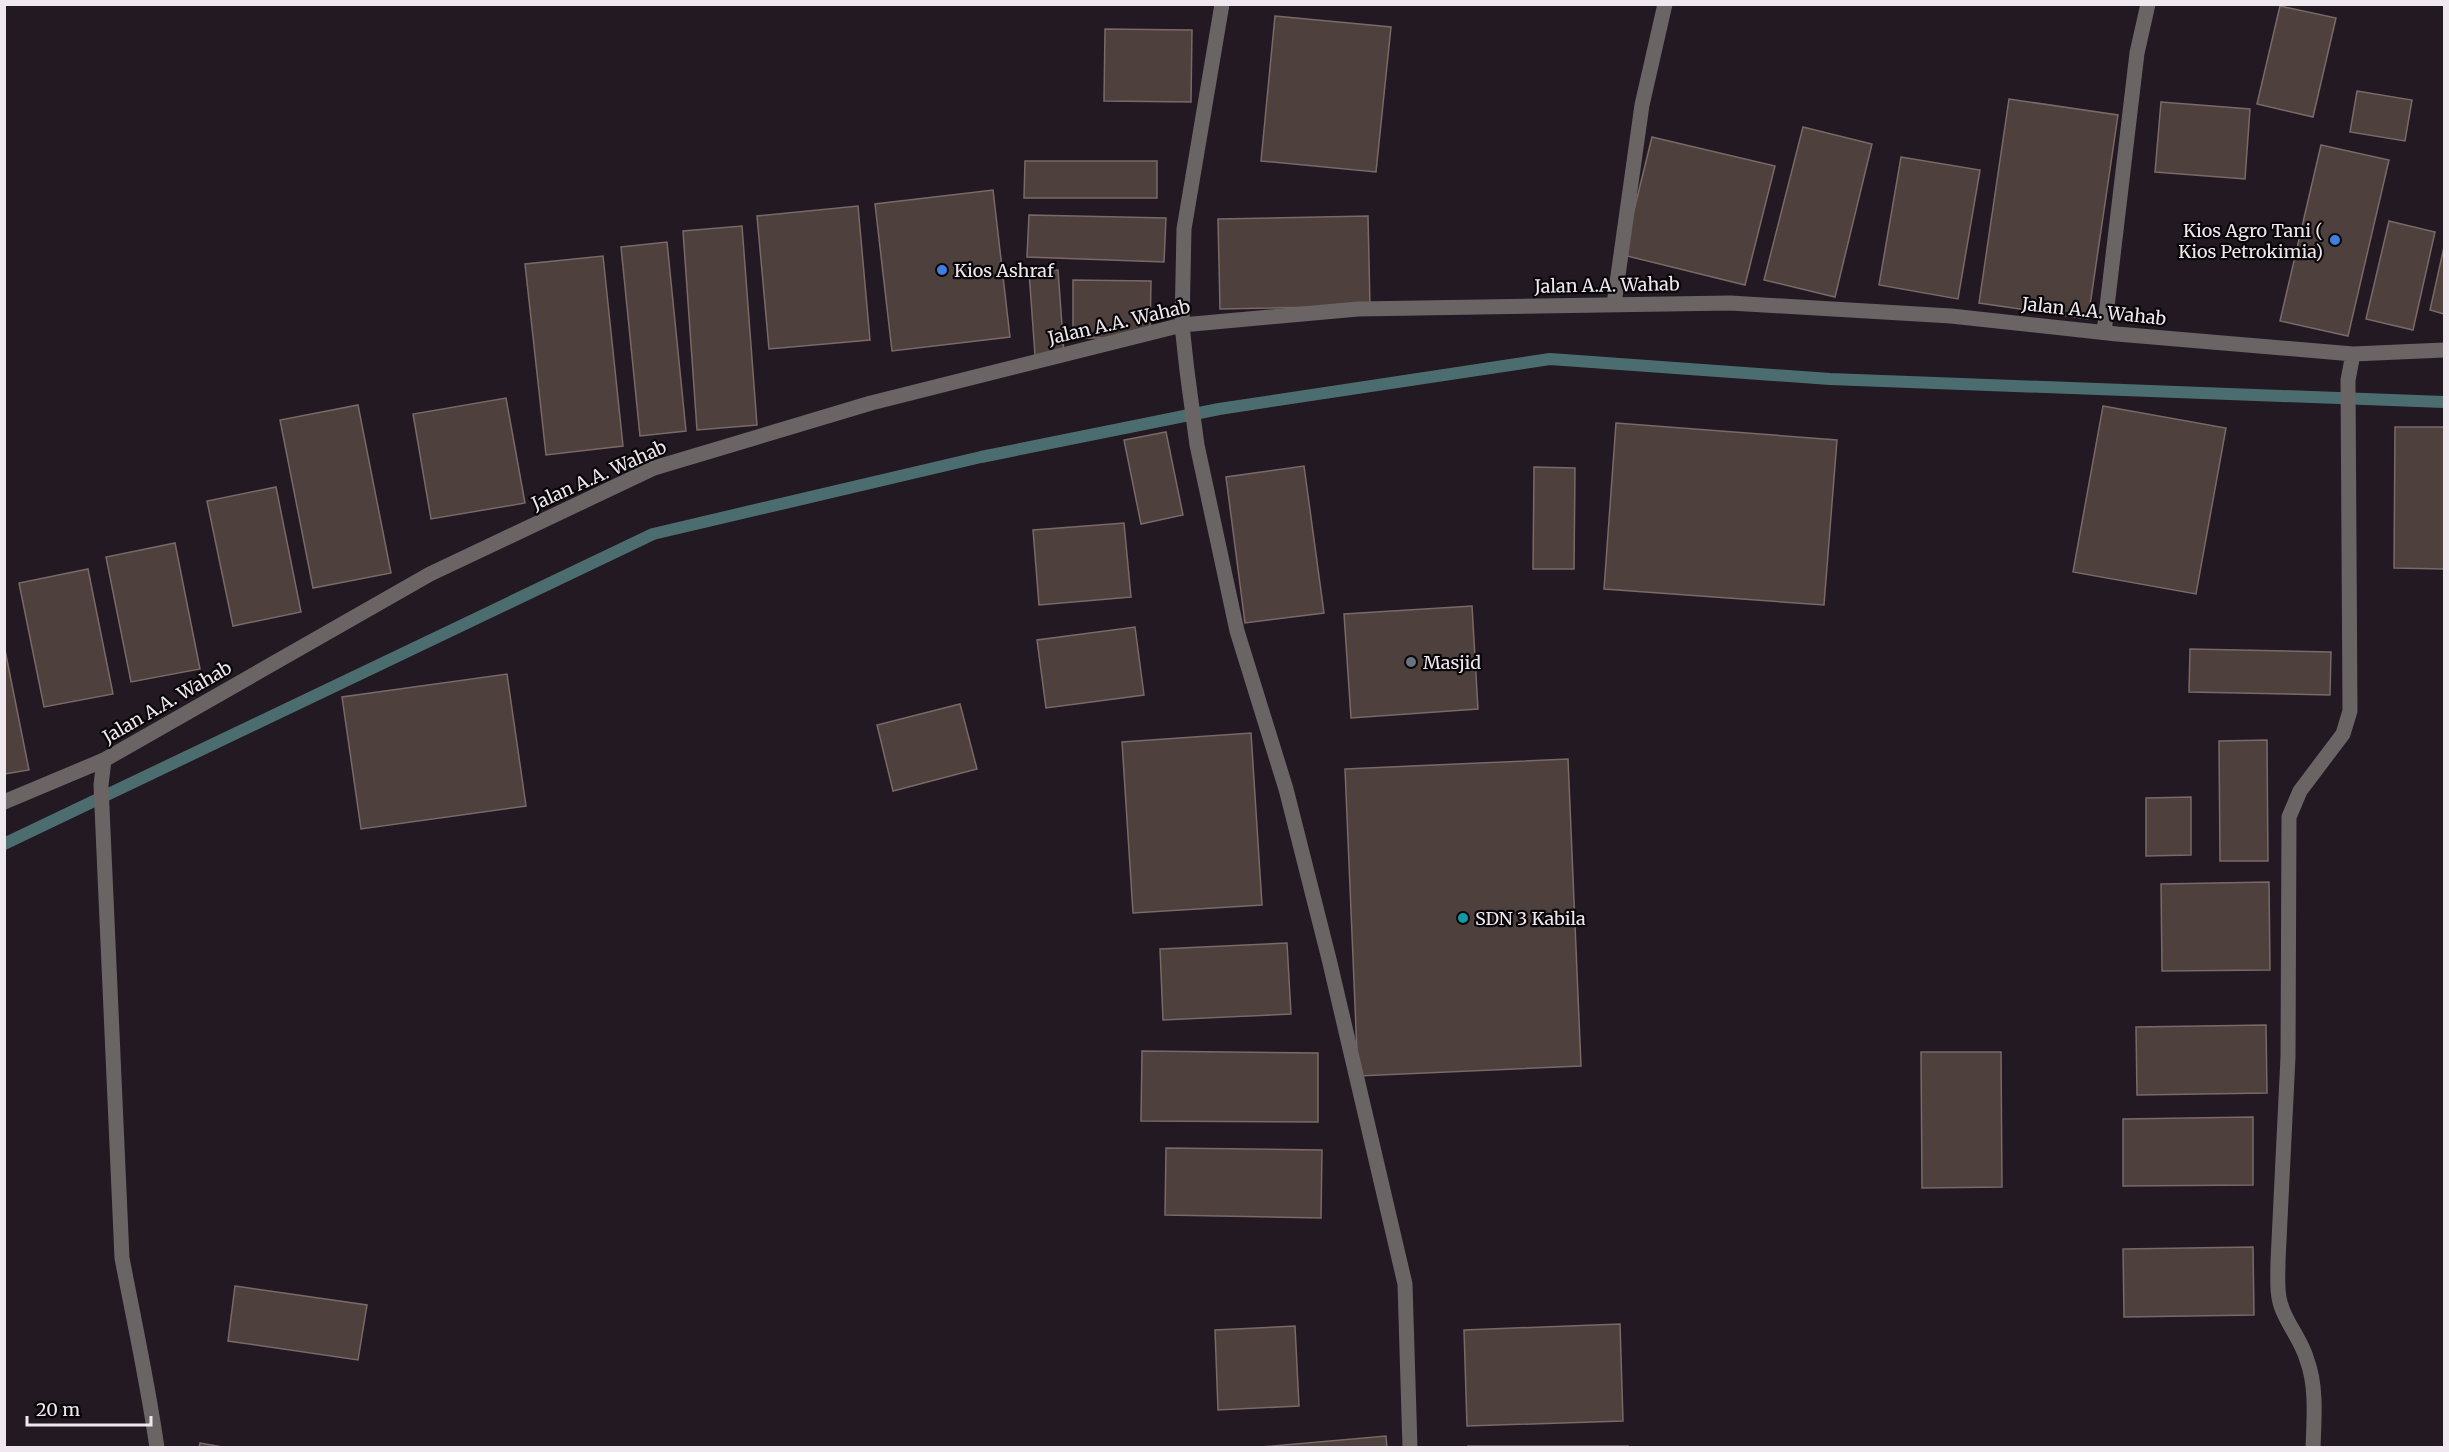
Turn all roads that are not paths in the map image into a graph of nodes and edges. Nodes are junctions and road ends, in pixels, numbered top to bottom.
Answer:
1 (1222, 4) edge
2 (1665, 4) edge
3 (2148, 4) edge
4 (1614, 304) junction
5 (1182, 325) junction
6 (2104, 333) junction
7 (2445, 350) edge
8 (2353, 354) junction
9 (104, 760) junction
10 (4, 802) edge
11 (157, 1448) edge
12 (1410, 1448) edge
13 (2313, 1448) edge

1 - 5 street
2 - 4 street
3 - 6 street
4 - 5 street, Jalan A.A. Wahab
4 - 6 street, Jalan A.A. Wahab
5 - 9 street, Jalan A.A. Wahab
5 - 12 street
6 - 8 street, Jalan A.A. Wahab
7 - 8 street, Jalan A.A. Wahab
8 - 13 street
9 - 10 street, Jalan A.A. Wahab
9 - 11 street

